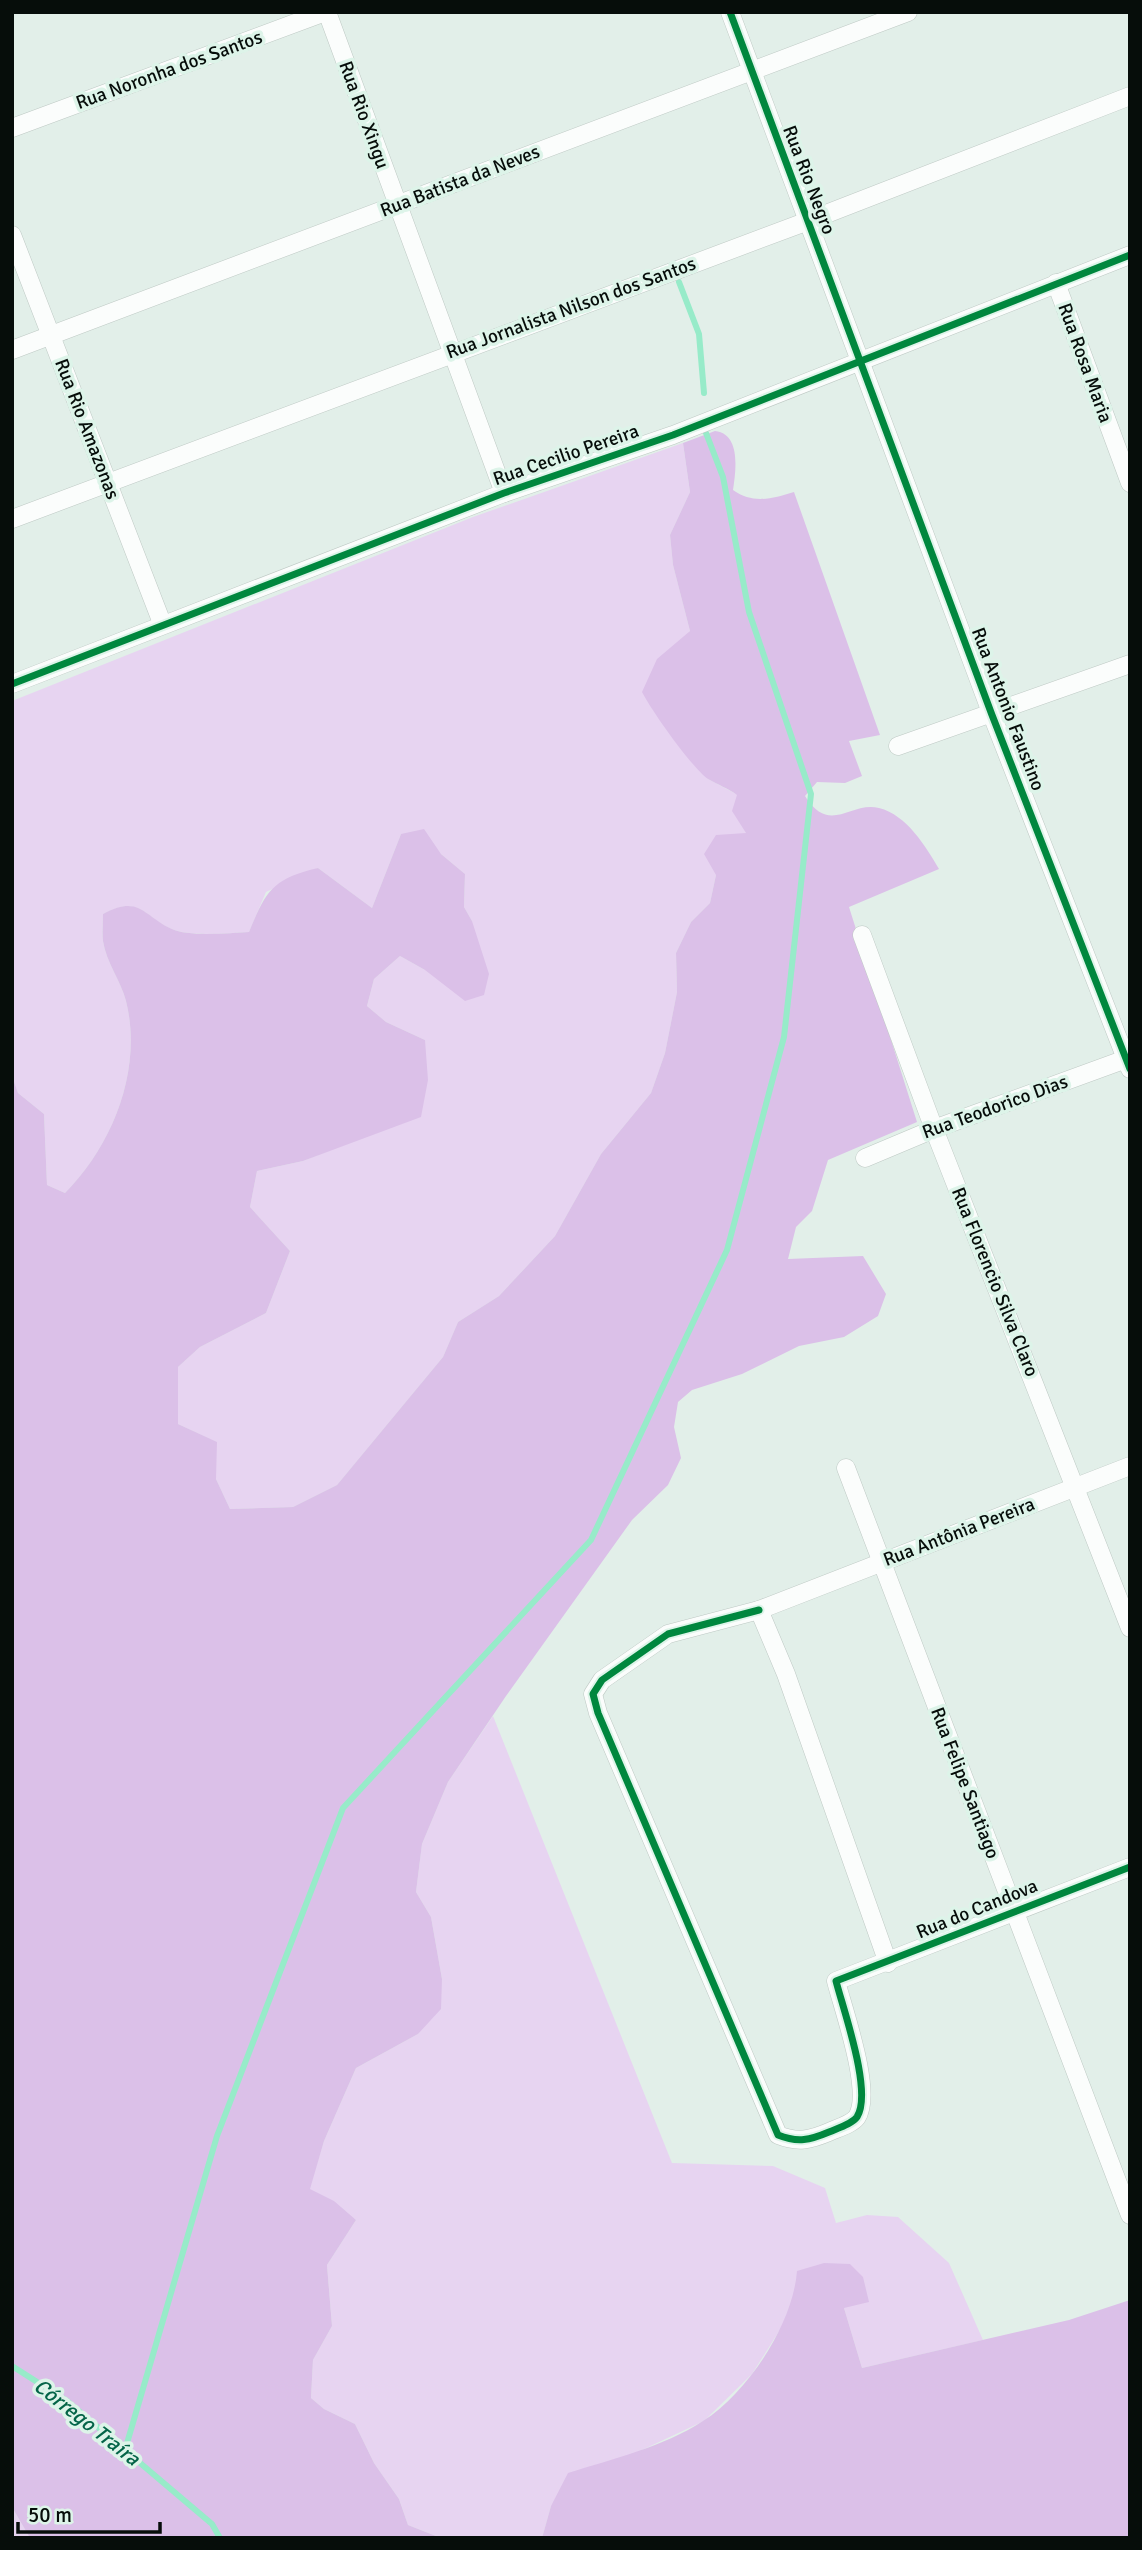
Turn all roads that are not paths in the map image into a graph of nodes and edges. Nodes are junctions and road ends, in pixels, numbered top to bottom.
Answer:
1 (326, 12) edge
2 (730, 12) edge
3 (908, 12) edge
4 (752, 71) junction
5 (1130, 96) edge
6 (12, 128) edge
7 (397, 205) junction
8 (808, 221) junction
9 (12, 235) edge
10 (1130, 255) edge
11 (1056, 283) junction
12 (51, 335) junction
13 (12, 350) edge
14 (450, 353) junction
15 (860, 359) junction
16 (108, 483) junction
17 (1130, 483) edge
18 (504, 493) junction
19 (12, 519) edge
20 (162, 623) junction
21 (1130, 664) edge
22 (12, 684) edge
23 (992, 715) junction
24 (898, 746) dead end
25 (863, 935) dead end
26 (1128, 1064) edge
27 (933, 1129) junction
28 (865, 1158) dead end
29 (1130, 1466) edge
30 (846, 1468) dead end
31 (1076, 1487) junction
32 (881, 1563) junction
33 (760, 1611) junction
34 (1130, 1628) edge
35 (1130, 1867) edge
36 (1013, 1910) junction
37 (888, 1963) junction
38 (836, 1981) joint
39 (1130, 2216) edge

1 - 6 street, Rua Noronha dos Santos
1 - 7 street, Rua Rio Xingu
2 - 4 street, Rua Rio Negro
3 - 4 street, Rua Batista da Neves
4 - 7 street, Rua Batista da Neves
4 - 8 street, Rua Rio Negro
5 - 8 street, Rua Jornalista Nilson dos Santos
7 - 12 street, Rua Batista da Neves
7 - 14 street, Rua Rio Xingu
8 - 14 street, Rua Jornalista Nilson dos Santos
8 - 15 street, Rua Rio Negro
9 - 12 street, Rua Rio Amazonas
10 - 11 street, Rua Cecilio Pereira
11 - 15 street, Rua Cecilio Pereira
11 - 17 street, Rua Rosa Maria
12 - 13 street, Rua Batista da Neves
12 - 16 street, Rua Rio Amazonas
14 - 16 street, Rua Jornalista Nilson dos Santos
14 - 18 street, Rua Rio Xingu
15 - 18 street, Rua Cecilio Pereira
15 - 23 street, Rua Antonio Faustino
16 - 19 street, Rua Jornalista Nilson dos Santos
16 - 20 street, Rua Rio Amazonas
18 - 20 street, Rua Cecilio Pereira
20 - 22 street, Rua Cecilio Pereira
21 - 23 street
23 - 24 street
23 - 26 street, Rua Antonio Faustino
25 - 27 street, Rua Florencio Silva Claro
26 - 27 street, Rua Teodorico Dias
27 - 28 street, Rua Teodorico Dias
27 - 31 street, Rua Florencio Silva Claro
29 - 31 street, Rua Antônia Pereira
30 - 32 street, Rua Felipe Santiago
31 - 32 street, Rua Antônia Pereira
31 - 34 street, Rua Florencio Silva Claro
32 - 33 street, Rua Antônia Pereira
32 - 36 street, Rua Felipe Santiago
33 - 37 street
33 - 38 street, Rua Antônia Pereira
35 - 36 street, Rua do Candova
36 - 37 street, Rua do Candova
36 - 39 street, Rua Felipe Santiago
37 - 38 street, Rua do Candova

